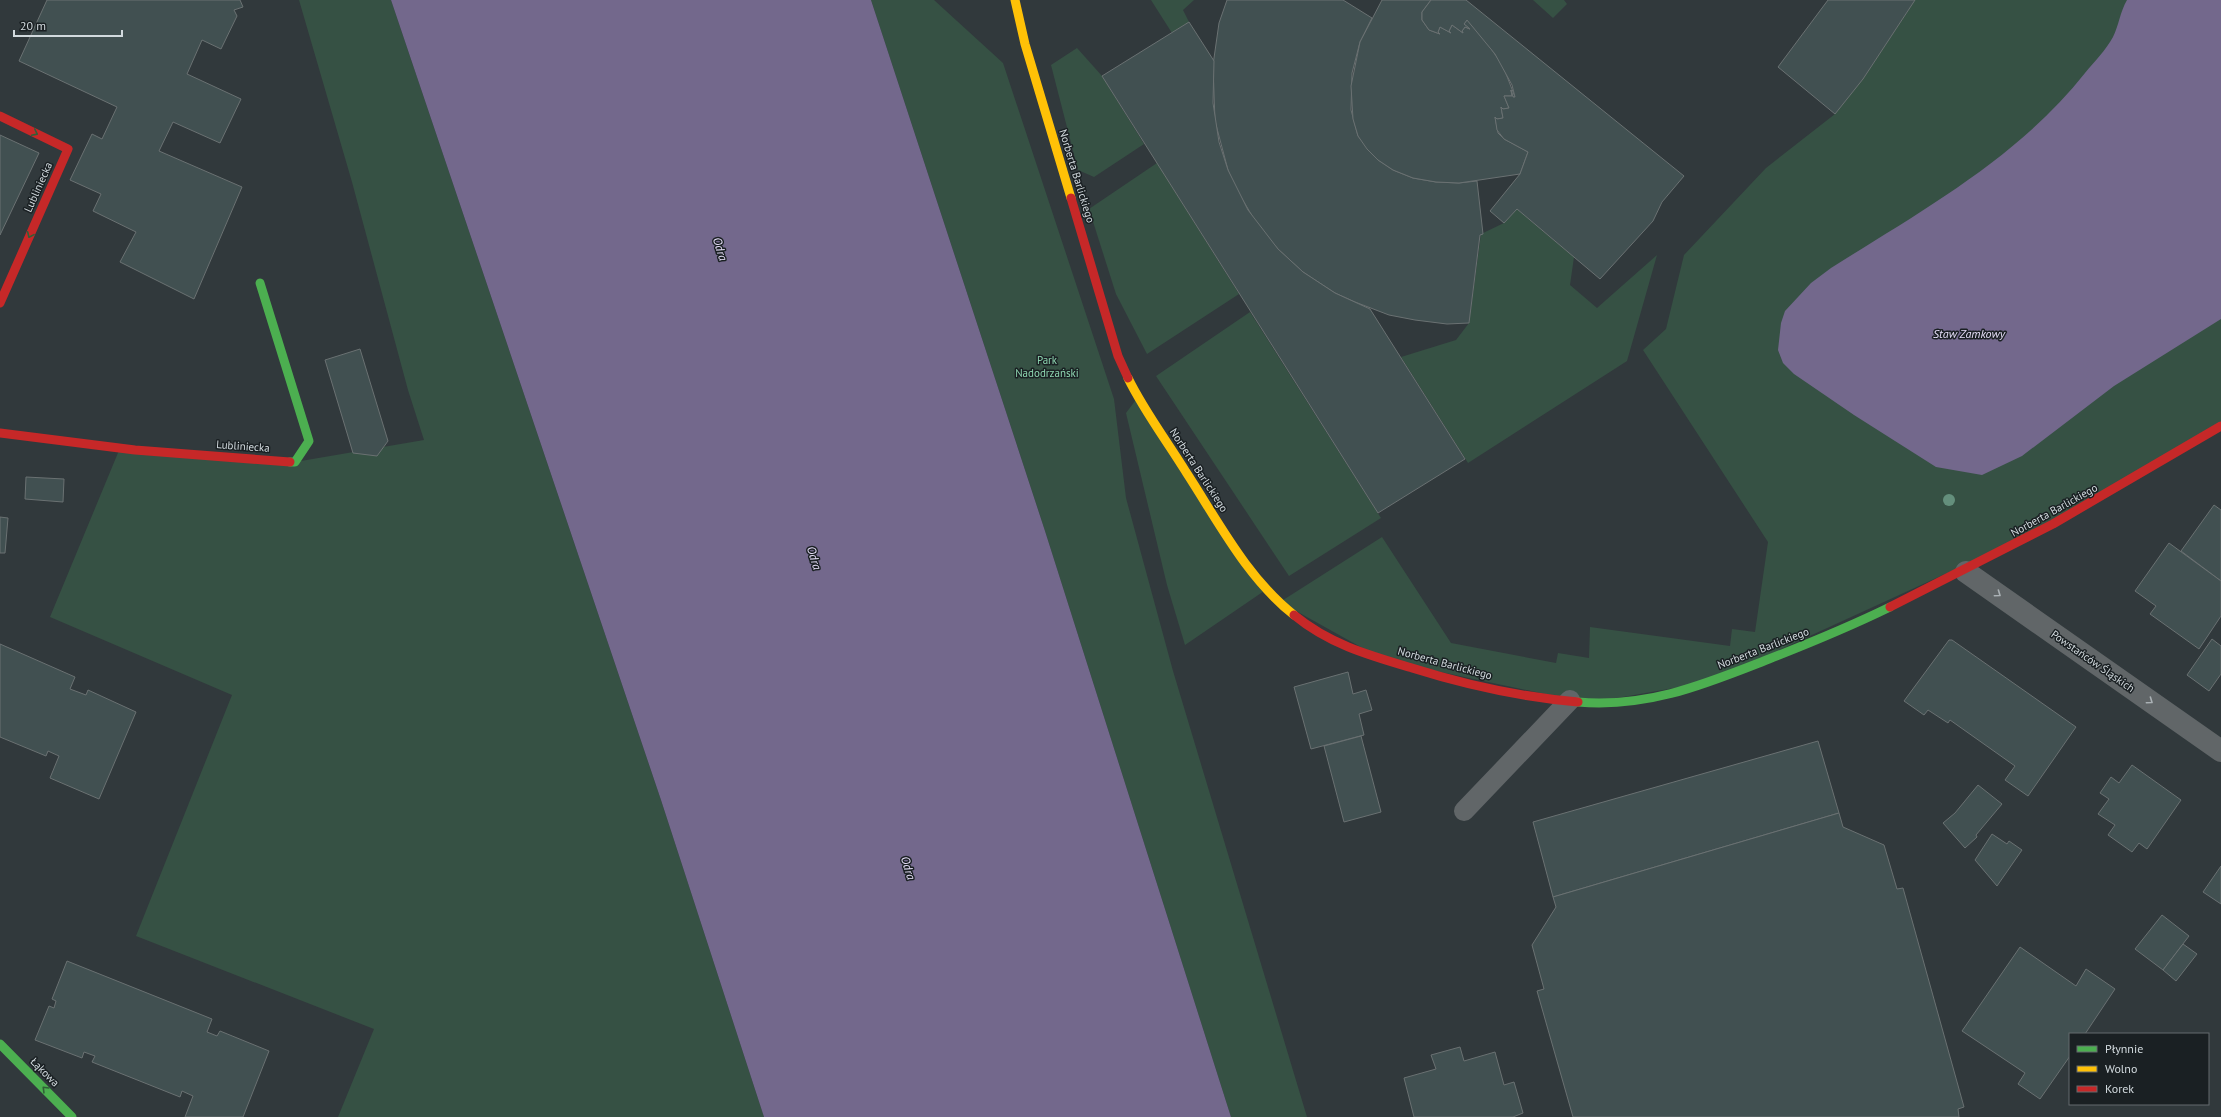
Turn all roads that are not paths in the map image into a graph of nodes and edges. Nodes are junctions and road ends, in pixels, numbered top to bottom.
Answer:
1 (1015, 0) edge
2 (0, 116) edge
3 (260, 283) dead end
4 (0, 303) edge
5 (2221, 426) edge
6 (0, 434) edge
7 (1966, 572) junction
8 (1570, 700) junction
9 (2221, 751) edge
10 (1464, 811) dead end
11 (0, 1044) edge
12 (72, 1117) edge

1 - 8 street, Norberta Barlickiego
2 -> 4 street, Lubliniecka
3 - 6 street, Lubliniecka
5 - 7 street, Norberta Barlickiego
7 - 8 street, Norberta Barlickiego
7 -> 9 street, Powstańców Śląskich
8 - 10 lane
12 -> 11 street, Łąkowa

